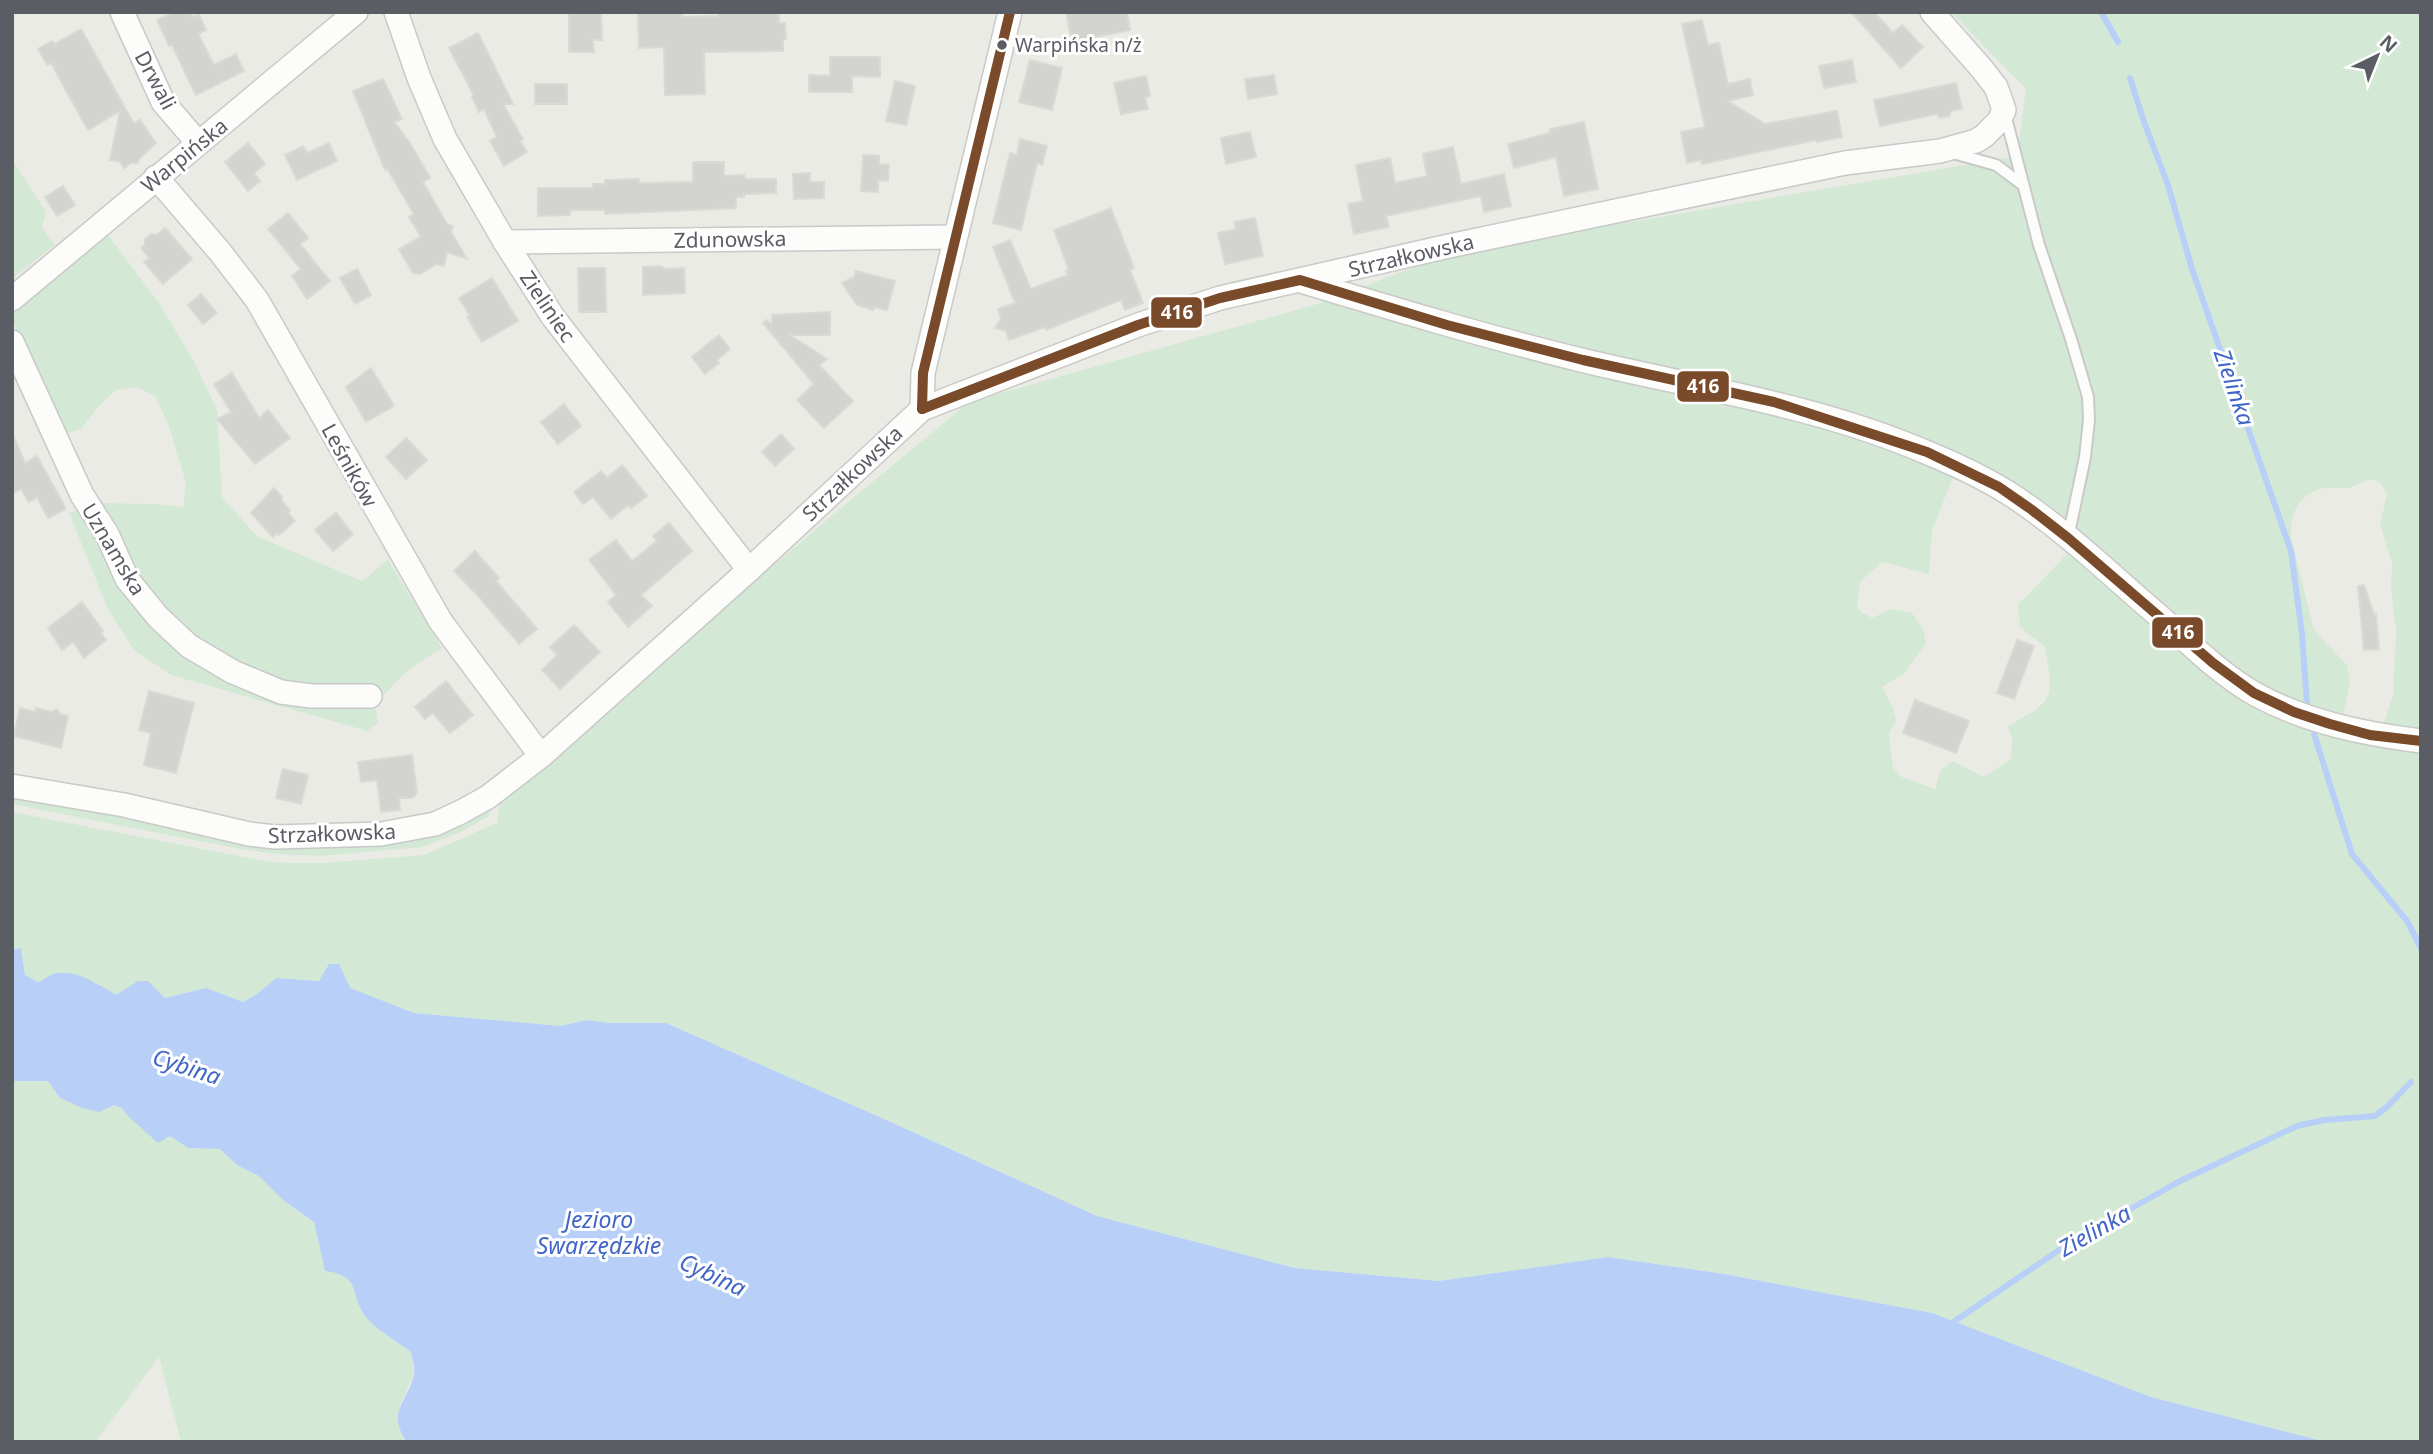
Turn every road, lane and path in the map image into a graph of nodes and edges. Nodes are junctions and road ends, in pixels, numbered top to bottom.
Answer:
1 (122, 12) edge
2 (356, 12) edge
3 (396, 12) edge
4 (1010, 12) edge
5 (1932, 12) edge
6 (2004, 110) junction
7 (198, 144) junction
8 (1940, 150) junction
9 (156, 177) junction
10 (2023, 185) junction
11 (955, 237) junction
12 (505, 242) junction
13 (1300, 280) junction
14 (12, 299) edge
15 (12, 342) edge
16 (922, 409) junction
17 (2068, 538) junction
18 (749, 570) junction
19 (370, 696) dead end
20 (2421, 741) edge
21 (541, 756) junction
22 (12, 786) edge

1 - 7 street, Drwali
2 - 7 street, Warpińska
3 - 12 street, Zieliniec
4 - 11 street
5 - 6 street
6 - 8 street, Strzałkowska
6 - 10 lane
7 - 9 street, Warpińska
8 - 10 lane
8 - 13 street, Strzałkowska
9 - 14 street, Warpińska
9 - 21 street, Leśników
10 - 17 lane
11 - 12 street, Zdunowska
11 - 16 street
12 - 18 street, Zieliniec
13 - 16 street, Strzałkowska
13 - 17 street
15 - 19 street, Uznamska
16 - 18 street, Strzałkowska
17 - 20 street
18 - 21 street, Strzałkowska
21 - 22 street, Strzałkowska

